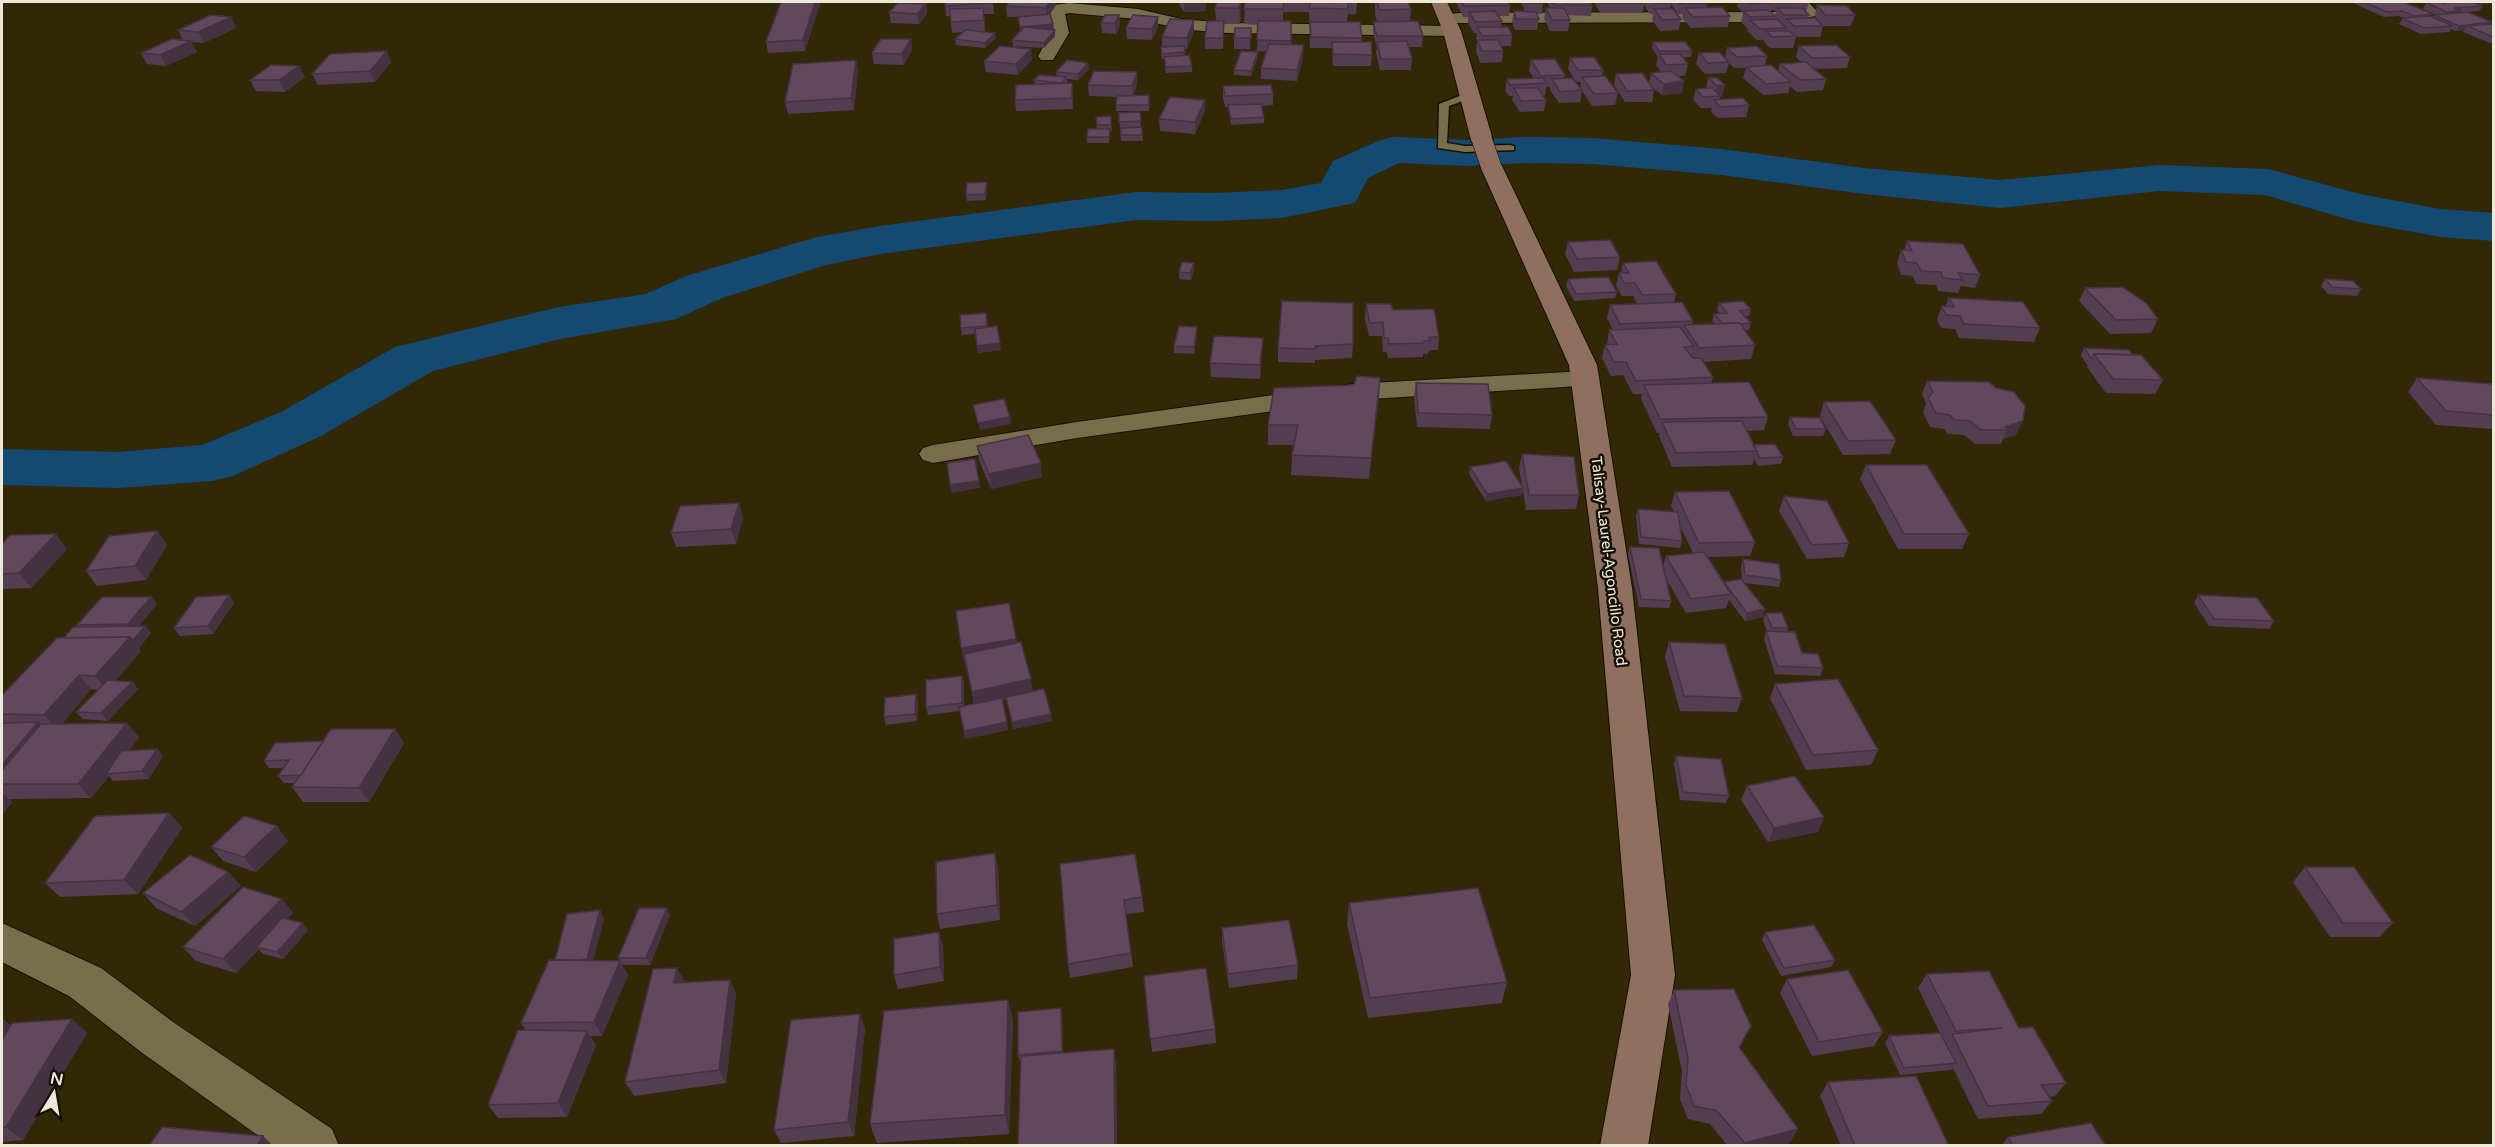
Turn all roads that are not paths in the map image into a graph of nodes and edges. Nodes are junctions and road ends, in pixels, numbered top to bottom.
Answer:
1 (1799, 2) edge
2 (1446, 17) edge
3 (1047, 56) dead end
4 (1470, 95) junction
5 (1494, 151) junction
6 (1585, 379) junction
7 (933, 454) dead end
8 (2, 942) edge
9 (315, 1146) edge
10 (1624, 1146) edge

1 - 2 street
2 - 3 street
2 - 4 main road, Talisay-Laurel-Agoncillo Road
4 - 5 main road, Talisay-Laurel-Agoncillo Road
4 - 5 lane
5 - 6 main road, Talisay-Laurel-Agoncillo Road
6 - 7 street
6 - 10 main road, Talisay-Laurel-Agoncillo Road
8 - 9 street

